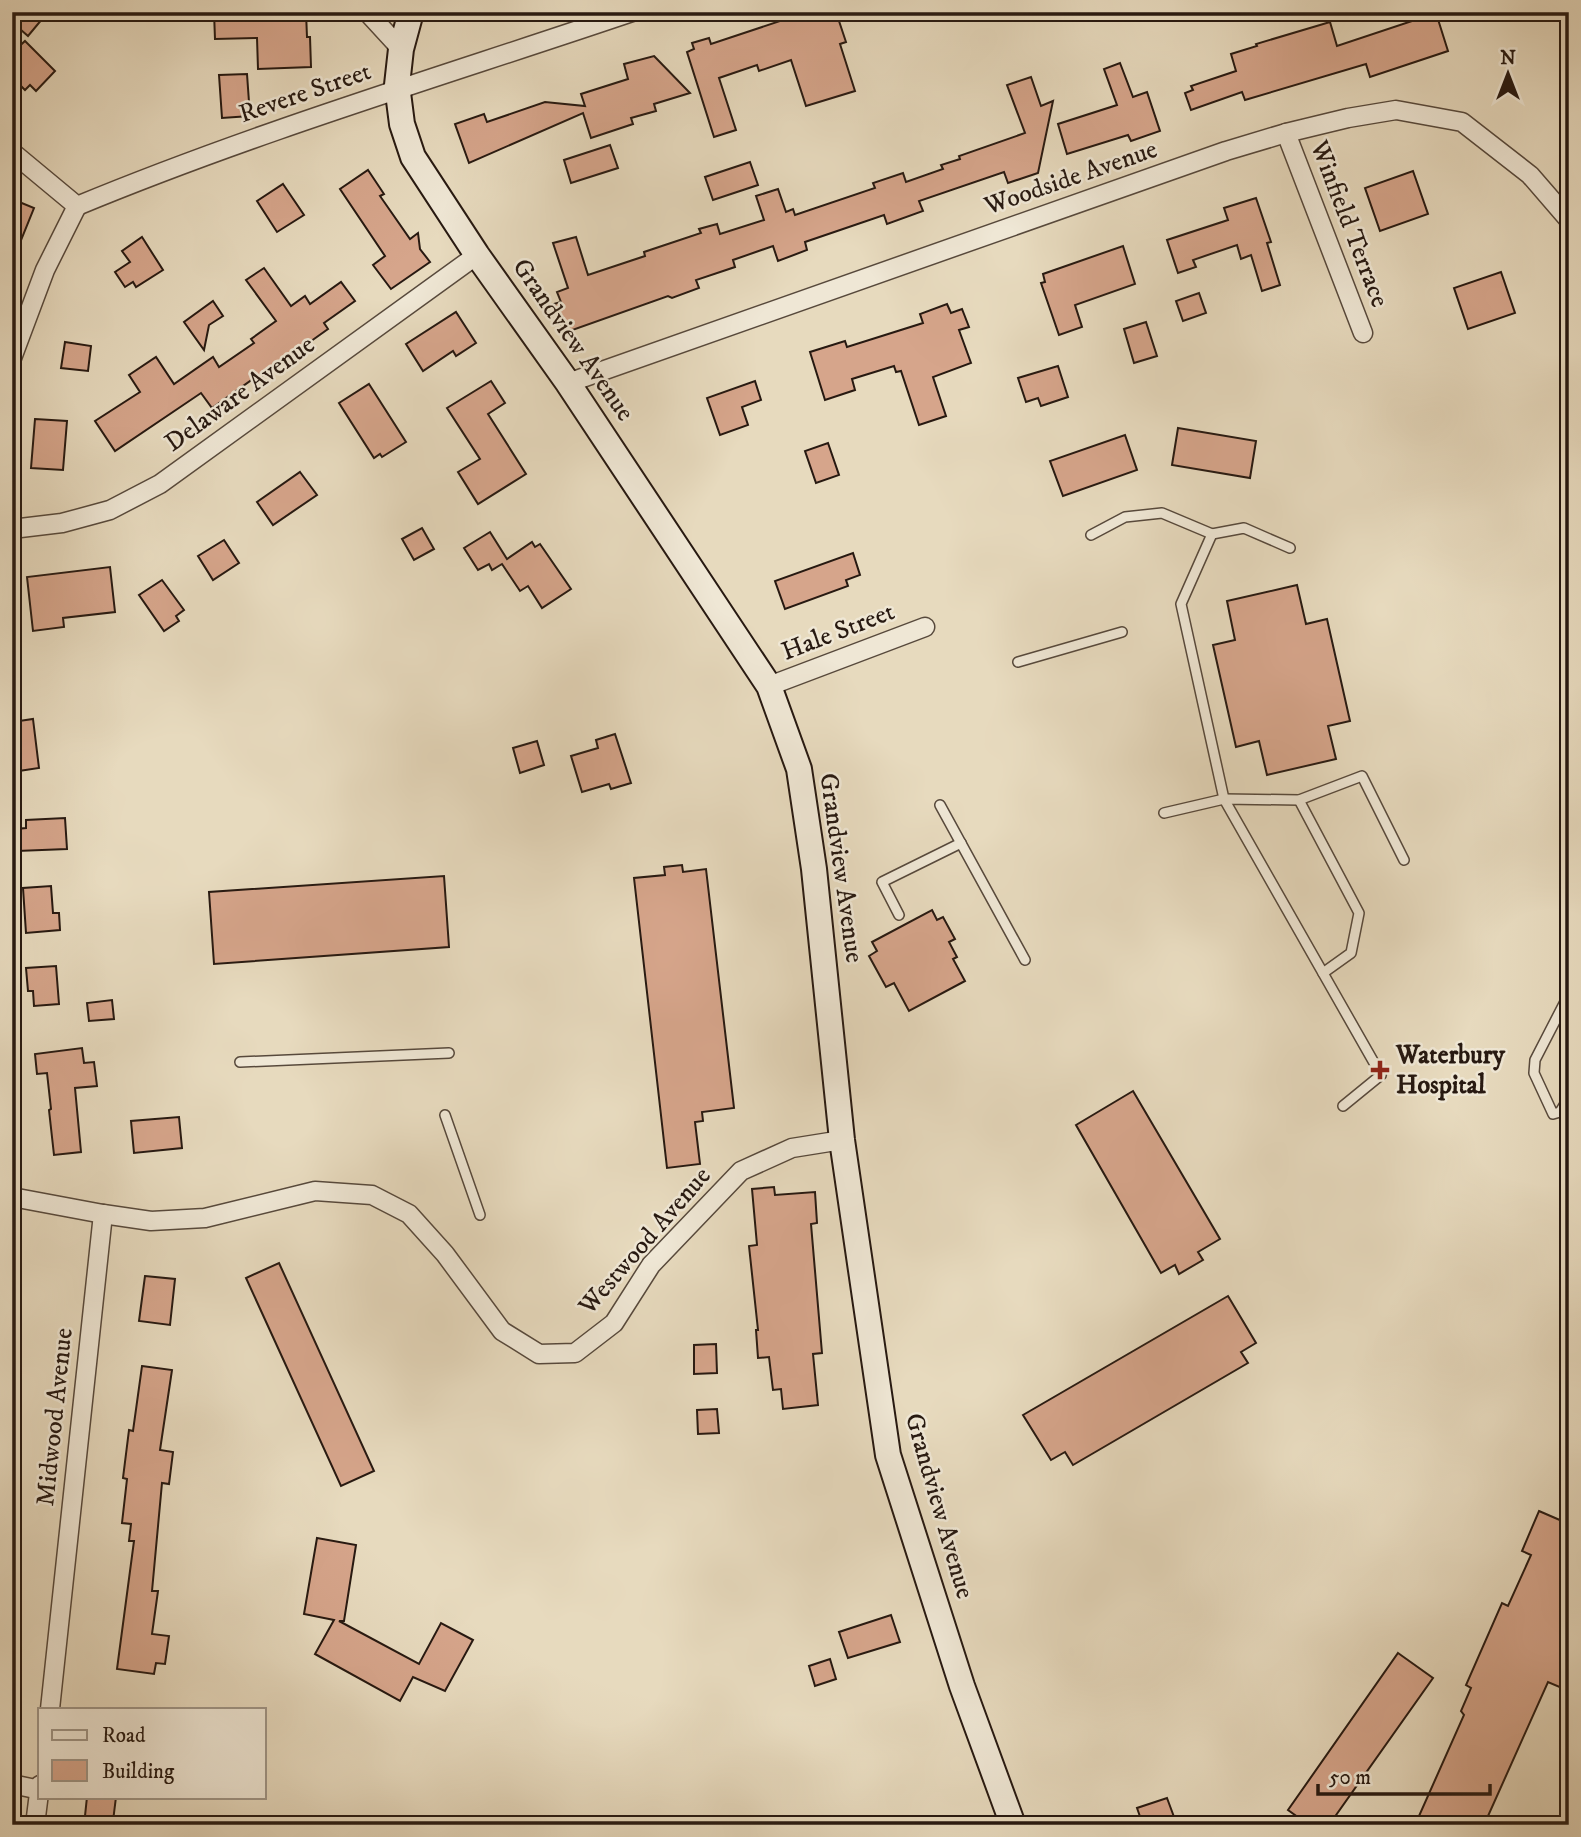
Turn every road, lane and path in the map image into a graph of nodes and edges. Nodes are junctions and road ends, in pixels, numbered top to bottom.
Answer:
1 (367, 12) edge
2 (411, 12) edge
3 (632, 12) edge
4 (401, 49) junction
5 (397, 90) junction
6 (1286, 133) junction
7 (12, 152) edge
8 (77, 206) junction
9 (1569, 220) edge
10 (477, 255) junction
11 (1363, 333) dead end
12 (12, 358) edge
13 (568, 383) junction
14 (12, 529) edge
15 (1212, 534) junction
16 (1091, 535) dead end
17 (1290, 548) dead end
18 (925, 627) dead end
19 (1122, 632) dead end
20 (1018, 662) dead end
21 (769, 686) junction
22 (1224, 799) junction
23 (1299, 800) junction
24 (940, 805) dead end
25 (1164, 813) dead end
26 (961, 843) junction
27 (1404, 860) dead end
28 (899, 915) dead end
29 (1025, 960) dead end
30 (1324, 973) junction
31 (1569, 994) edge
32 (449, 1053) dead end
33 (240, 1062) dead end
34 (1569, 1097) edge
35 (1343, 1106) dead end
36 (445, 1115) dead end
37 (842, 1140) junction
38 (12, 1197) edge
39 (103, 1214) junction
40 (481, 1215) dead end
41 (50, 1708) edge
42 (12, 1784) edge
43 (38, 1787) edge
44 (39, 1798) edge
45 (35, 1825) edge
46 (1013, 1825) edge

1 - 4 street
2 - 4 main road, Grandview Avenue
3 - 5 street, Revere Street
4 - 5 main road, Grandview Avenue
5 - 8 street, Revere Street
5 - 10 main road, Grandview Avenue
6 - 9 street, Woodside Avenue
6 - 11 street, Winfield Terrace
6 - 13 street, Woodside Avenue
7 - 8 street
8 - 12 street
10 - 13 main road, Grandview Avenue
10 - 14 street, Delaware Avenue
13 - 21 main road, Grandview Avenue
15 - 16 lane
15 - 17 lane
15 - 22 lane
18 - 21 street, Hale Street
19 - 20 lane
21 - 37 main road, Grandview Avenue
22 - 23 lane
22 - 25 lane
22 - 30 lane
23 - 27 lane
23 - 30 lane
24 - 26 lane
26 - 28 lane
26 - 29 lane
30 - 35 lane
31 - 34 lane
32 - 33 lane
36 - 40 lane
37 - 39 street, Westwood Avenue
37 - 46 main road, Grandview Avenue
38 - 39 street, Westwood Avenue
39 - 41 street, Midwood Avenue
42 - 43 street
44 - 45 street

